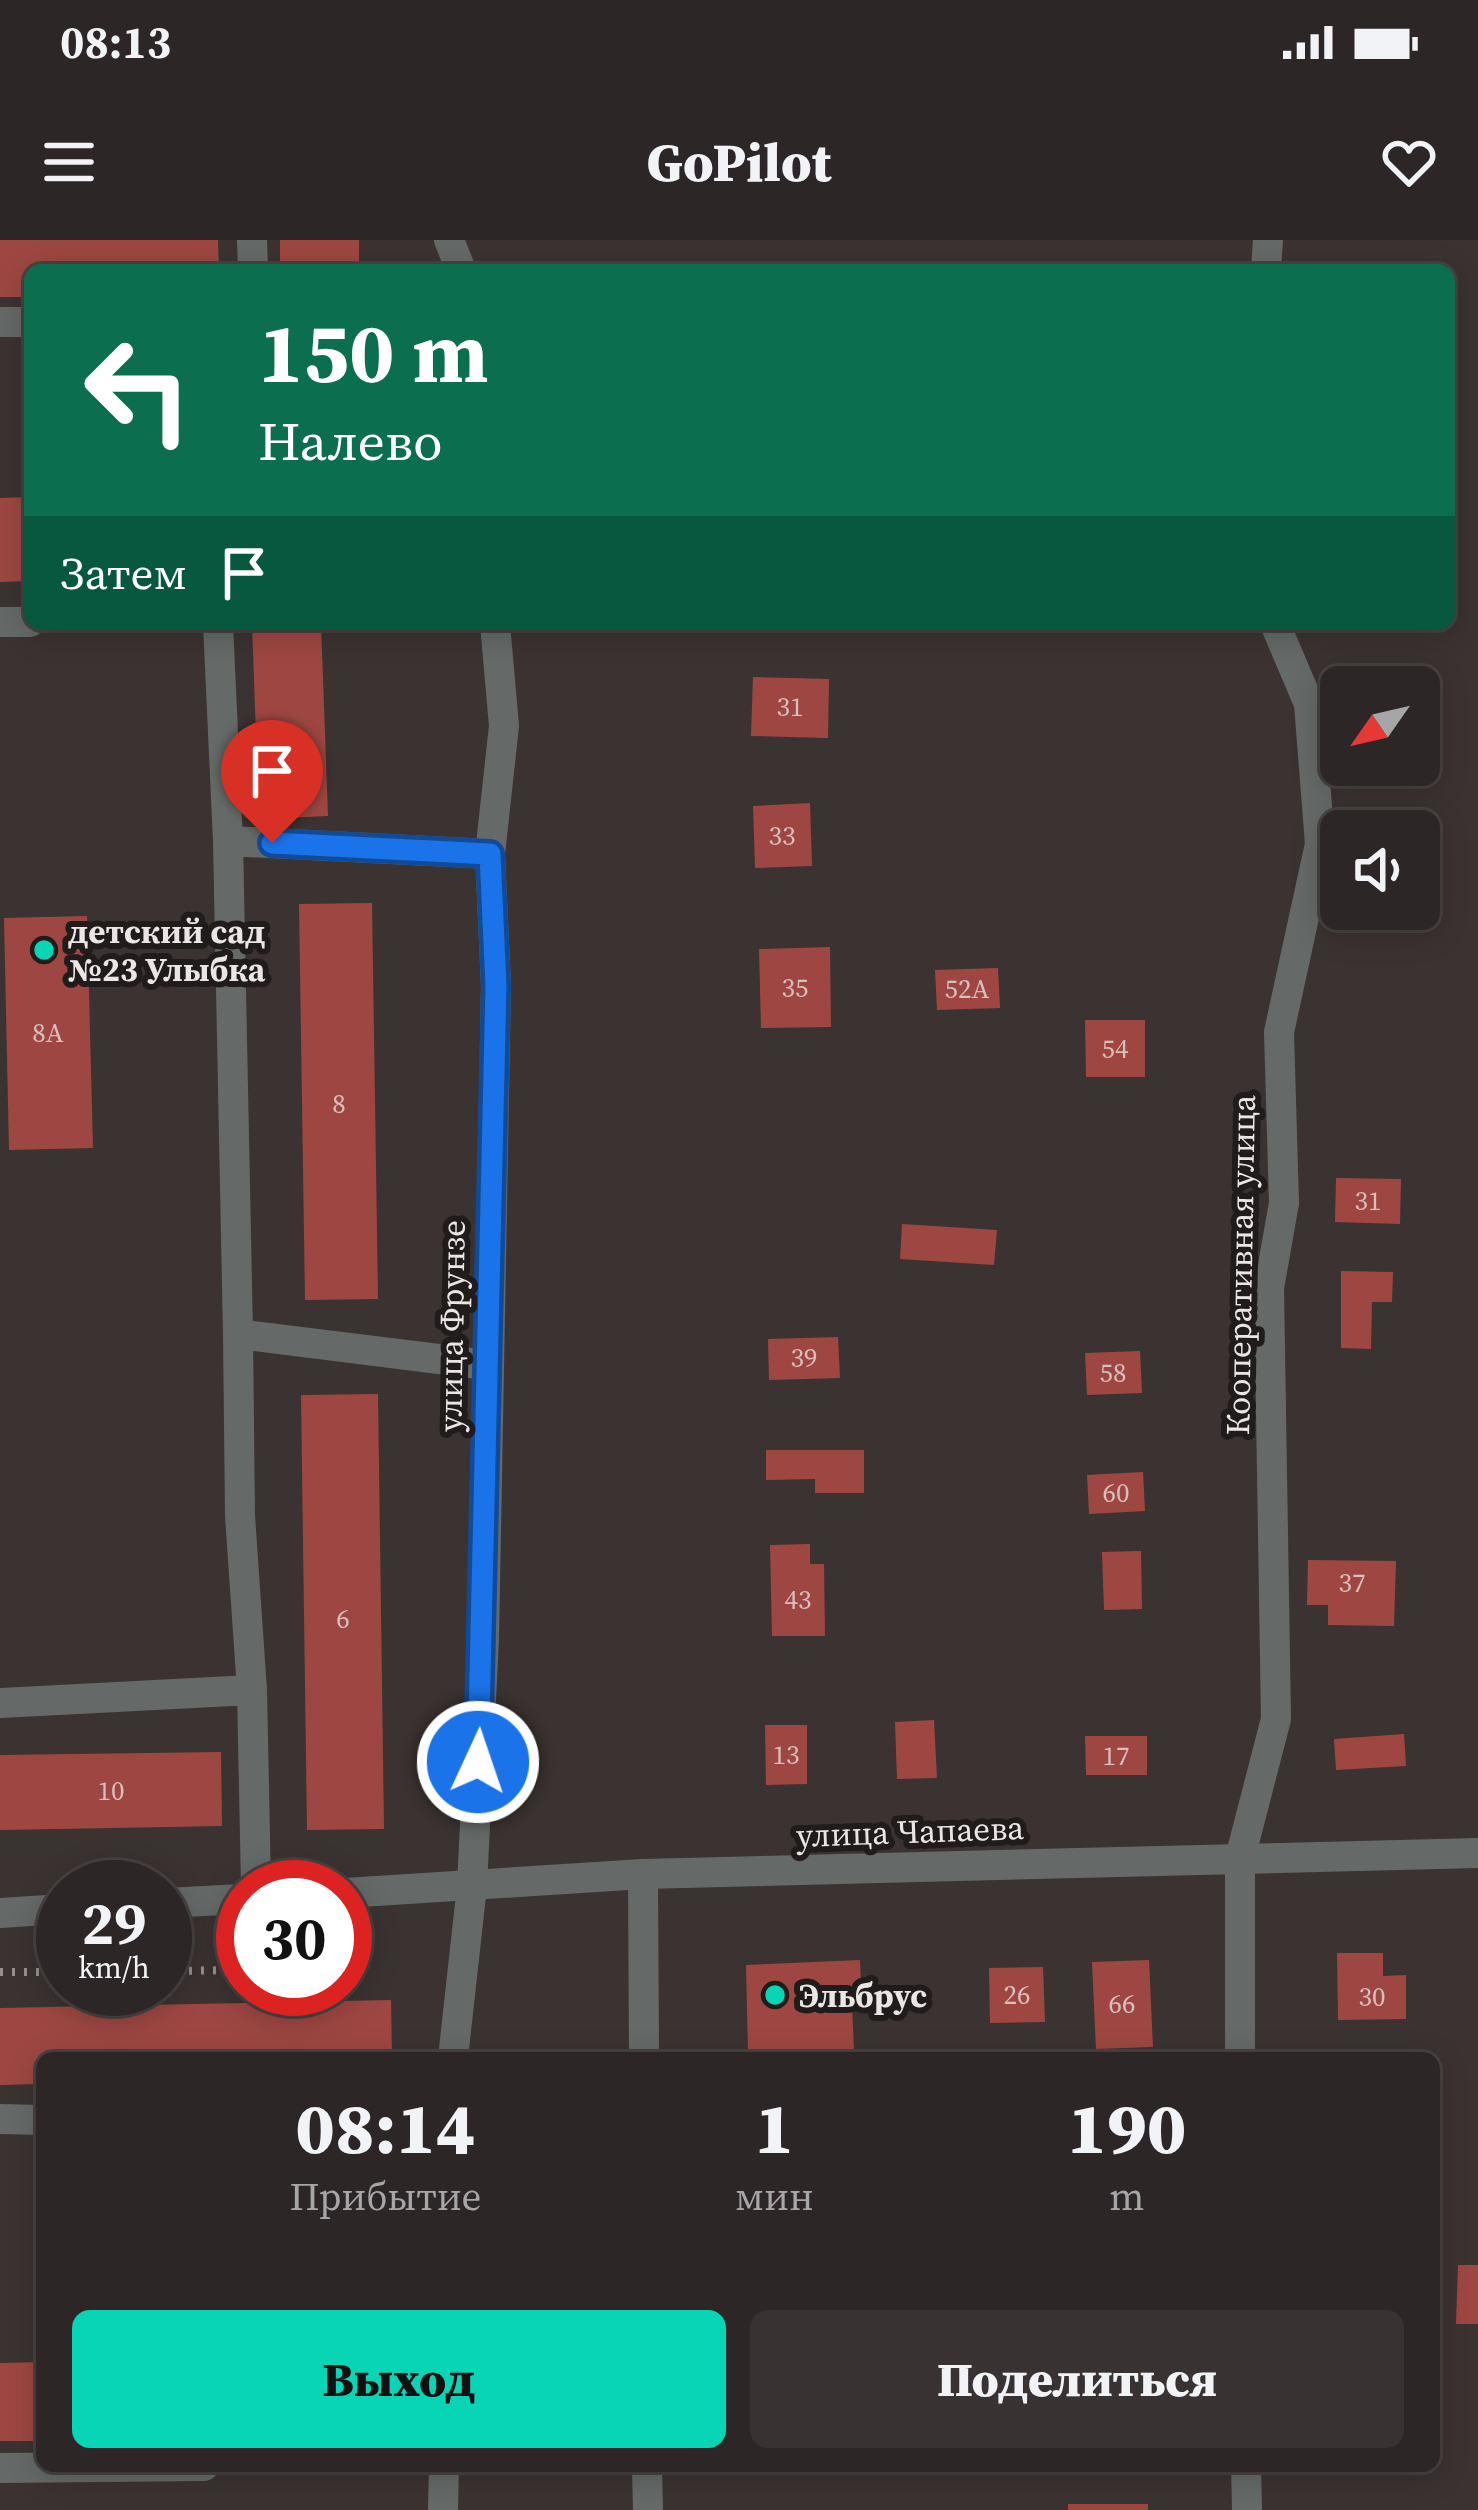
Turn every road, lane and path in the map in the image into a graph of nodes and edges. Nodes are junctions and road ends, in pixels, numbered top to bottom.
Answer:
1 (218, 630) edge
2 (496, 630) edge
3 (1278, 630) edge
4 (228, 841) junction
5 (490, 854) junction
6 (238, 1334) junction
7 (487, 1365) junction
8 (252, 1690) junction
9 (0, 1703) edge
10 (1478, 1853) edge
11 (1240, 1858) junction
12 (255, 1860) edge
13 (643, 1874) junction
14 (472, 1886) junction
15 (372, 1892) edge
16 (36, 1911) edge
17 (0, 1913) edge
18 (0, 1972) edge
19 (36, 1972) edge
20 (454, 2052) edge
21 (644, 2052) edge
22 (1240, 2052) edge
23 (0, 2120) edge
24 (36, 2120) edge
25 (0, 2468) edge
26 (36, 2468) edge
27 (444, 2472) edge
28 (647, 2472) edge
29 (1246, 2472) edge
30 (442, 2510) edge
31 (648, 2510) edge
32 (1247, 2510) edge

1 - 4 street
2 - 5 street, улица Фрунзе
3 - 11 street, Кооперативная улица
4 - 5 street
4 - 6 street
5 - 7 street, улица Фрунзе
6 - 7 street
6 - 8 street
7 - 14 street, улица Фрунзе
8 - 9 street
8 - 12 street
10 - 11 street, улица Чапаева
11 - 13 street, улица Чапаева
11 - 22 street, Кооперативная улица
13 - 14 street, улица Чапаева
13 - 21 street
14 - 15 street, улица Чапаева
14 - 20 street, улица Фрунзе
16 - 17 street
18 - 19 path
23 - 24 street
25 - 26 street
27 - 30 street
28 - 31 street
29 - 32 street

